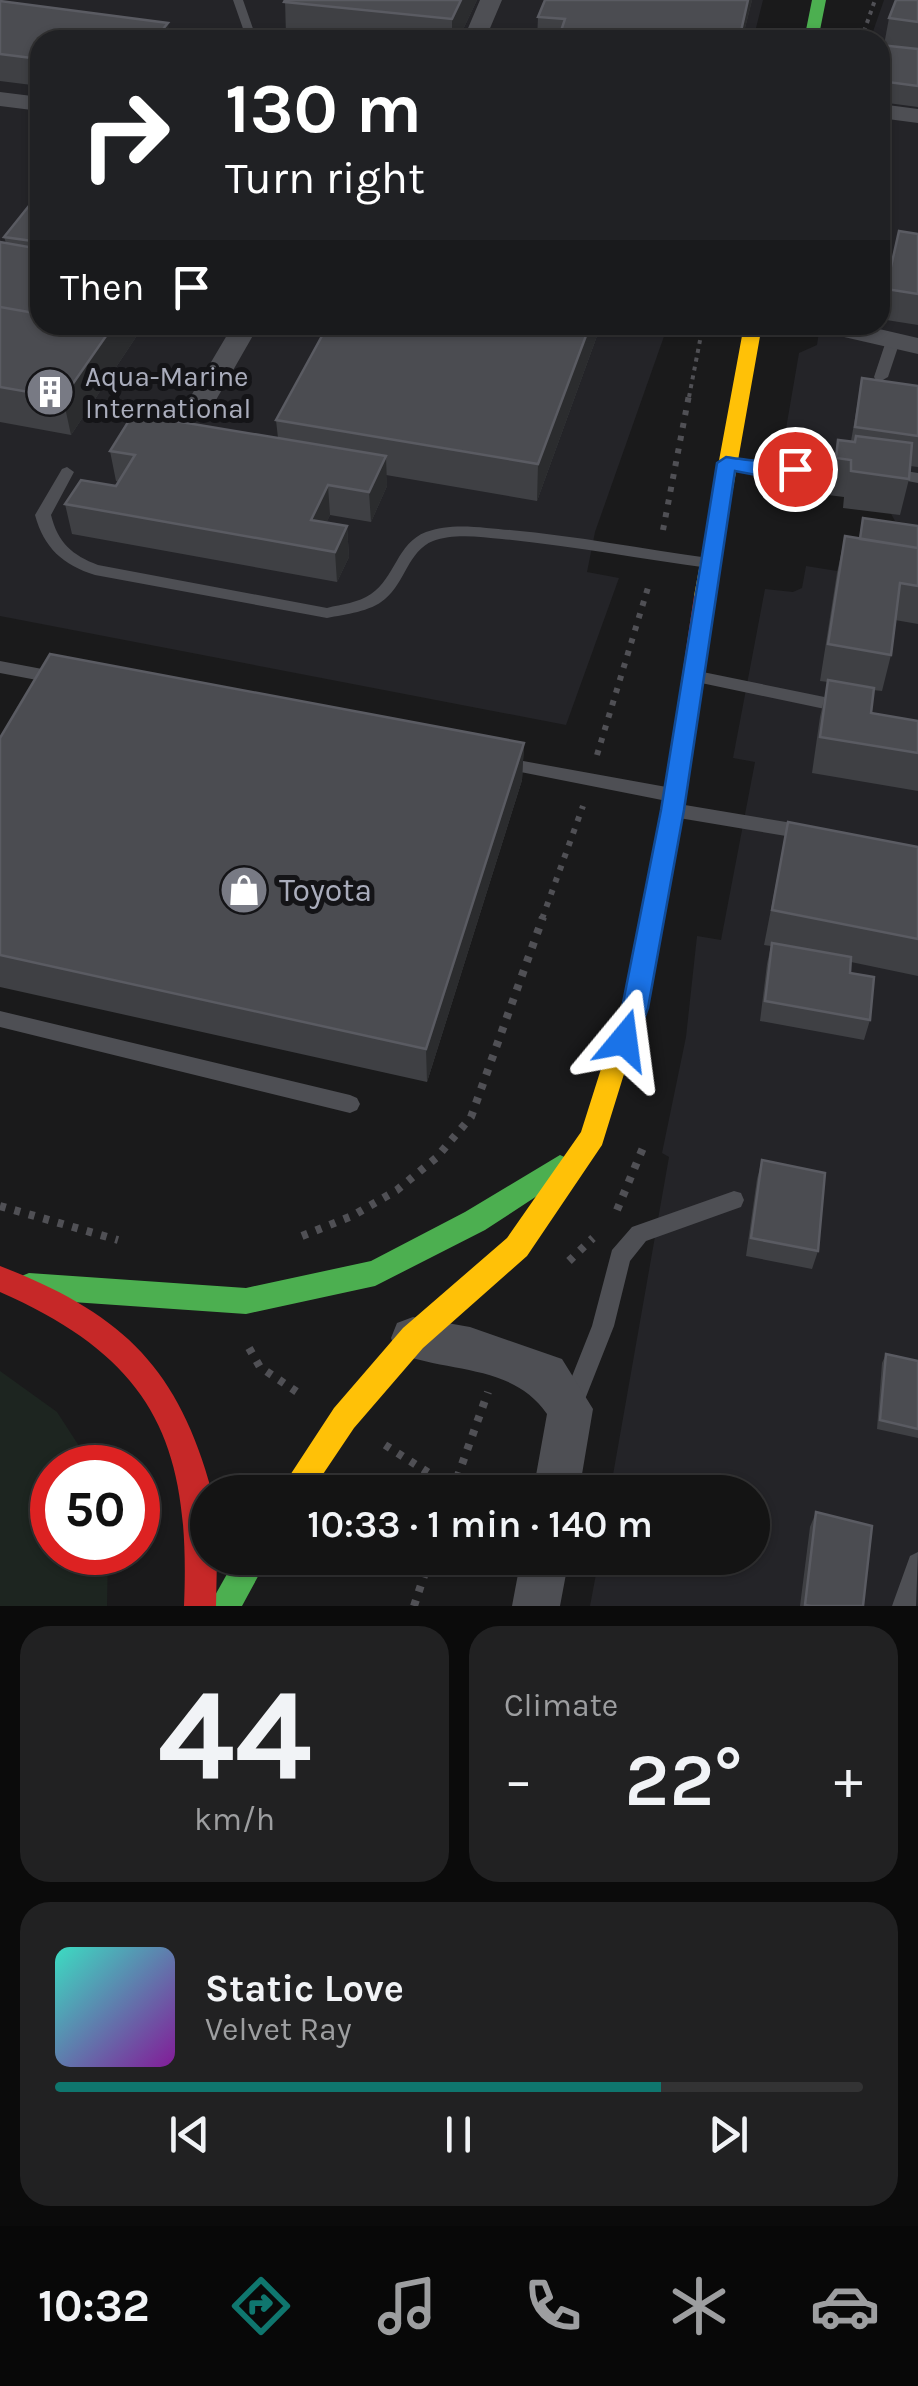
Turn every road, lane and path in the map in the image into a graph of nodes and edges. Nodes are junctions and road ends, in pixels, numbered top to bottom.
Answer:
1 (238, 0) edge
2 (491, 0) edge
3 (819, 0) edge
4 (875, 0) edge
5 (248, 30) edge
6 (478, 30) edge
7 (813, 30) edge
8 (864, 30) edge
9 (0, 99) edge
10 (30, 103) edge
11 (890, 112) edge
12 (918, 116) edge
13 (240, 335) edge
14 (701, 335) edge
15 (750, 335) edge
16 (873, 335) edge
17 (906, 342) edge
18 (881, 376) edge
19 (202, 402) dead end
20 (726, 463) junction
21 (67, 472) dead end
22 (772, 472) junction
23 (918, 478) edge
24 (821, 481) dead end
25 (656, 557) junction
26 (709, 563) junction
27 (0, 667) edge
28 (38, 675) junction
29 (692, 676) junction
30 (76, 682) edge
31 (29, 691) edge
32 (854, 710) edge
33 (476, 758) edge
34 (590, 780) junction
35 (674, 803) junction
36 (820, 834) edge
37 (0, 1019) edge
38 (350, 1104) dead end
39 (580, 1154) junction
40 (734, 1200) dead end
41 (0, 1206) edge
42 (294, 1239) dead end
43 (124, 1242) dead end
44 (0, 1280) edge
45 (27, 1286) junction
46 (413, 1338) junction
47 (570, 1409) junction
48 (305, 1475) edge
49 (559, 1475) edge
50 (918, 1564) edge
51 (243, 1575) edge
52 (424, 1575) edge
53 (542, 1575) edge
54 (200, 1606) edge
55 (225, 1606) edge
56 (414, 1606) edge
57 (536, 1606) edge
58 (904, 1606) edge

1 - 5 lane
2 - 6 street
3 - 7 main road
4 - 8 path
9 - 10 street
11 - 12 street
13 - 19 street
14 - 25 path
15 - 20 main road
16 - 17 street
17 - 18 lane
20 - 22 lane
20 - 26 main road
21 - 25 lane
22 - 23 lane
22 - 24 lane
25 - 26 lane
25 - 34 path
26 - 29 main road
27 - 28 lane
28 - 30 lane
28 - 31 lane
29 - 32 lane
29 - 35 main road
33 - 34 lane
34 - 35 lane
34 - 42 path
35 - 36 lane
35 - 39 main road
37 - 38 lane
39 - 45 main road
39 - 46 main road
40 - 47 lane
41 - 43 path
44 - 45 main road
45 - 54 main road
46 - 47 street
46 - 48 main road
47 - 49 street
50 - 58 lane
51 - 55 main road
52 - 56 path
53 - 57 street

